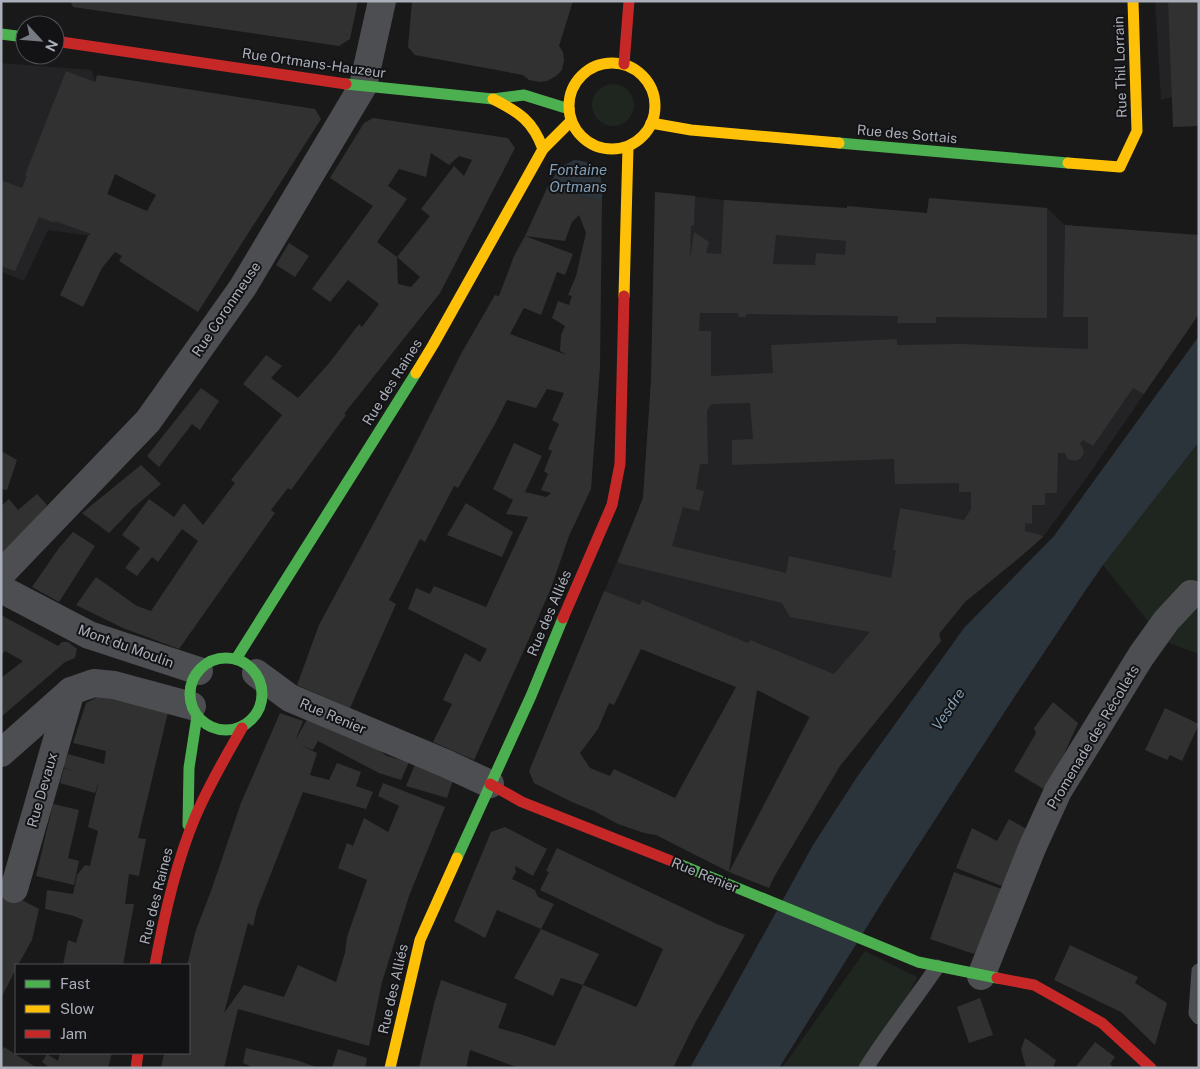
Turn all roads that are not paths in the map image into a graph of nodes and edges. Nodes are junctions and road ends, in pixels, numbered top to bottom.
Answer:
1 (382, 1) edge
2 (630, 1) edge
3 (1133, 1) edge
4 (1, 34) edge
5 (15, 36) edge
6 (65, 42) edge
7 (624, 64) junction
8 (363, 86) junction
9 (493, 99) junction
10 (570, 115) junction
11 (652, 122) junction
12 (1137, 132) joint
13 (628, 147) junction
14 (543, 149) junction
15 (1, 574) edge
16 (1, 590) edge
17 (1191, 594) dead end
18 (246, 666) junction
19 (199, 671) junction
20 (71, 691) junction
21 (194, 711) junction
22 (242, 728) junction
23 (1, 753) edge
24 (490, 784) junction
25 (188, 834) junction
26 (14, 889) edge
27 (155, 964) edge
28 (937, 967) junction
29 (1199, 971) edge
30 (980, 976) junction
31 (1199, 1017) edge
32 (138, 1054) edge
33 (136, 1068) edge
34 (390, 1068) edge
35 (866, 1068) edge
36 (1152, 1068) edge

1 - 8 street, Rue Coronmeuse
2 - 7 street
3 - 12 street, Rue Thil Lorrain
4 - 5 street
6 - 8 street, Rue Ortmans-Hauzeur
7 - 10 street
7 - 11 street
8 - 9 street, Rue Ortmans-Hauzeur
8 - 15 street, Rue Coronmeuse
9 - 10 street, Rue Ortmans-Hauzeur
9 - 14 street
10 - 13 street
10 - 14 street, Rue des Raines
11 - 12 street, Rue des Sottais
11 - 13 street
13 - 24 street, Rue des Alliés
14 - 18 street, Rue des Raines
16 - 19 street, Mont du Moulin
17 - 30 street, Promenade des Récollets
18 - 19 street
18 - 22 street
18 - 24 street, Rue Renier
19 - 21 street
20 - 21 street
20 - 23 street
20 - 26 street, Rue Devaux
21 - 22 street
21 - 25 street, Rue des Raines
22 - 25 street, Rue des Raines
24 - 28 street, Rue Renier
24 - 34 street, Rue des Alliés
25 - 27 street, Rue des Raines
28 - 30 street, Rue Renier
28 - 35 lane
29 - 31 lane
30 - 36 street, Rue Renier
32 - 33 street

